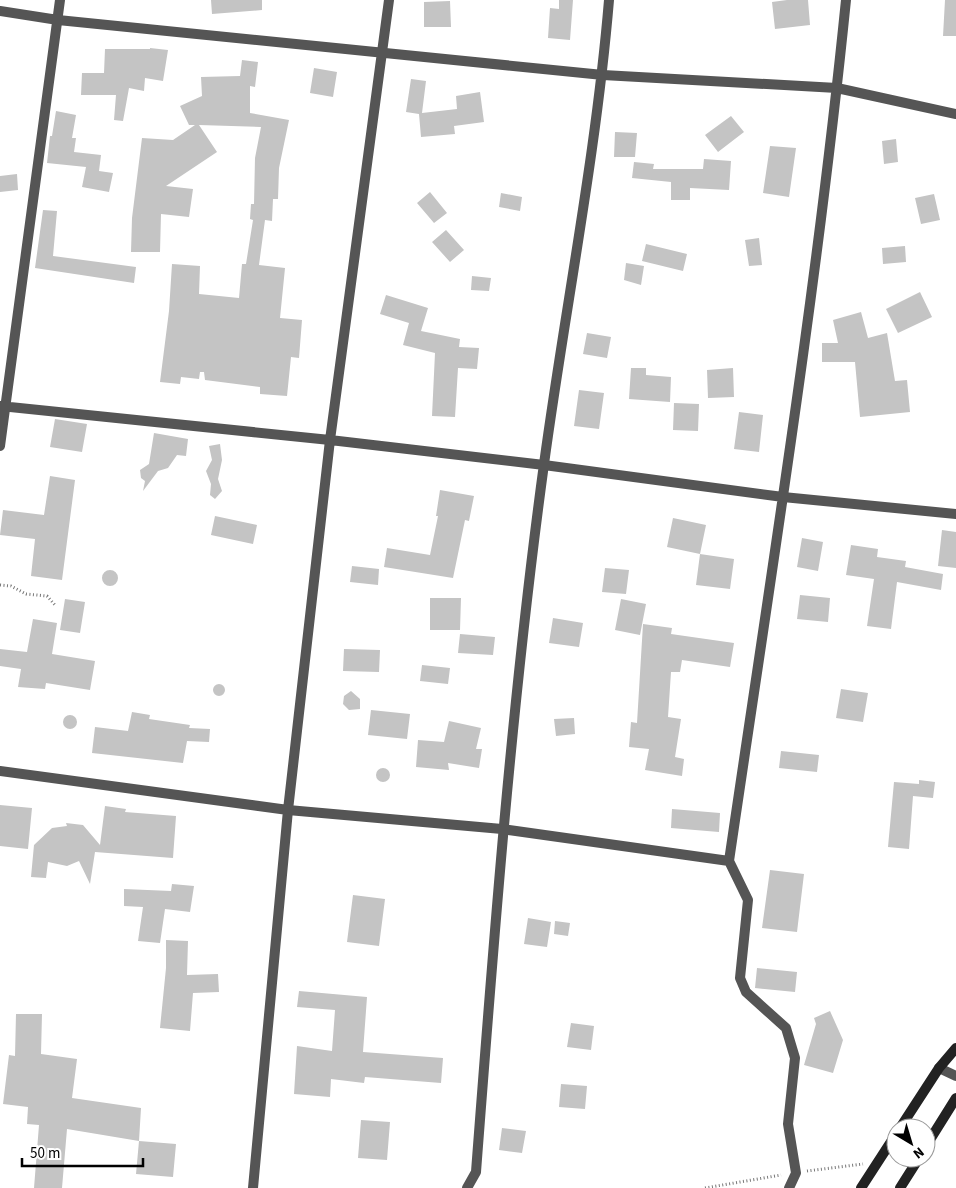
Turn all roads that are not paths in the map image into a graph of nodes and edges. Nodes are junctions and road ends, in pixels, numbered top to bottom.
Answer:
1 (60, 0) edge
2 (389, 0) edge
3 (609, 0) edge
4 (846, 0) edge
5 (0, 11) edge
6 (58, 20) junction
7 (382, 54) junction
8 (603, 75) junction
9 (837, 88) junction
10 (956, 114) edge
11 (3, 406) edge
12 (330, 440) junction
13 (0, 446) edge
14 (544, 465) junction
15 (783, 497) junction
16 (956, 514) edge
17 (0, 771) edge
18 (288, 810) junction
19 (502, 829) junction
20 (729, 861) junction
21 (956, 1048) edge
22 (939, 1068) junction
23 (956, 1076) edge
24 (956, 1098) edge
25 (906, 1118) edge
26 (936, 1130) edge
27 (886, 1149) edge
28 (913, 1168) edge
29 (253, 1188) edge
30 (466, 1188) edge
31 (790, 1188) edge
32 (861, 1188) edge
33 (900, 1188) edge

1 - 6 street
2 - 7 street
3 - 8 street
4 - 9 street
5 - 6 street
6 - 7 street
6 - 11 street
7 - 8 street
7 - 12 street
8 - 9 street
8 - 14 street
9 - 10 street
9 - 15 street
11 - 12 street
11 - 13 street
12 - 14 street
12 - 18 street
14 - 15 street
14 - 19 street
15 - 16 street
15 - 20 street
17 - 18 street
18 - 19 street
18 - 29 street
19 - 20 street
19 - 30 street
20 - 31 street
21 - 22 main road
22 - 23 street
22 - 25 main road
24 - 26 main road
27 - 32 main road
28 - 33 main road

